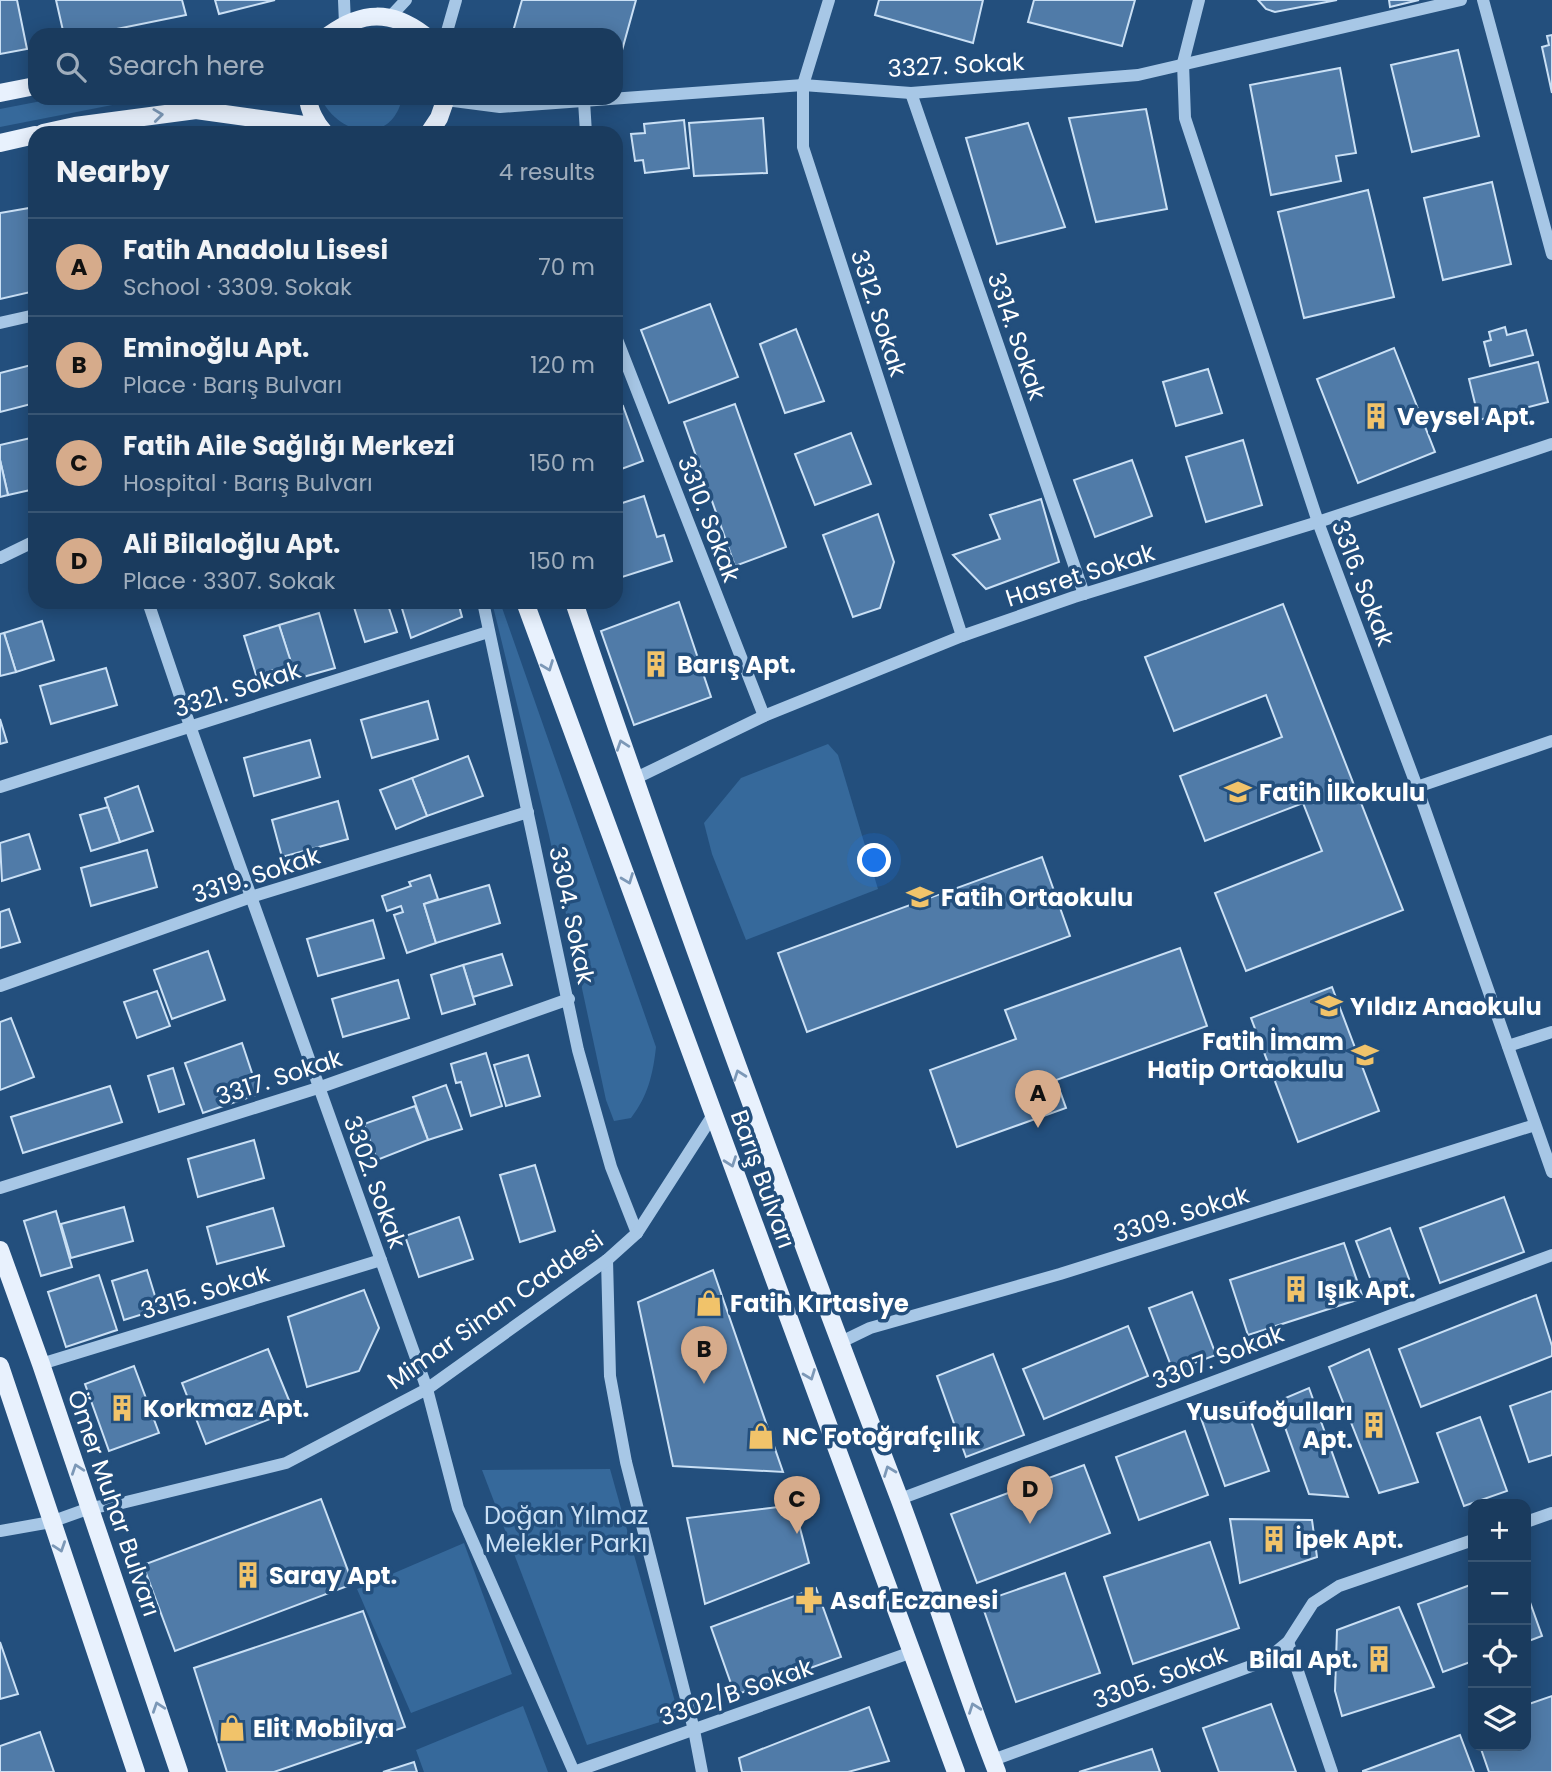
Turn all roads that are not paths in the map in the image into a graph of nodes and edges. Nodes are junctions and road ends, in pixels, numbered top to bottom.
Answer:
1 (344, 0) edge
2 (406, 0) edge
3 (456, 0) edge
4 (829, 0) edge
5 (1199, 0) edge
6 (1461, 0) edge
7 (1483, 0) edge
8 (390, 17) junction
9 (345, 24) junction
10 (339, 28) edge
11 (415, 28) edge
12 (448, 28) edge
13 (1183, 63) junction
14 (803, 85) junction
15 (28, 87) edge
16 (0, 93) edge
17 (911, 93) junction
18 (623, 98) edge
19 (309, 105) edge
20 (444, 105) edge
21 (486, 105) edge
22 (527, 105) edge
23 (584, 105) edge
24 (71, 126) edge
25 (297, 126) edge
26 (320, 126) edge
27 (434, 126) edge
28 (586, 126) edge
29 (28, 137) edge
30 (0, 143) edge
31 (1552, 254) edge
32 (28, 317) edge
33 (0, 323) edge
34 (623, 355) edge
35 (1552, 444) edge
36 (1318, 522) junction
37 (28, 544) edge
38 (0, 558) edge
39 (1084, 594) junction
40 (150, 609) edge
41 (483, 609) edge
42 (528, 609) edge
43 (576, 609) edge
44 (488, 632) junction
45 (962, 636) junction
46 (764, 716) junction
47 (190, 726) junction
48 (1552, 741) edge
49 (634, 779) junction
50 (0, 787) edge
51 (1417, 787) junction
52 (528, 812) junction
53 (251, 897) junction
54 (0, 986) edge
55 (569, 999) junction
56 (1552, 1032) edge
57 (1508, 1046) junction
58 (318, 1088) junction
59 (713, 1115) junction
60 (1535, 1125) junction
61 (1552, 1172) edge
62 (0, 1188) edge
63 (637, 1233) junction
64 (0, 1250) edge
65 (1552, 1255) edge
66 (381, 1260) junction
67 (607, 1260) junction
68 (839, 1343) junction
69 (41, 1364) junction
70 (0, 1366) edge
71 (427, 1390) junction
72 (900, 1499) junction
73 (90, 1508) junction
74 (1552, 1513) edge
75 (1531, 1520) edge
76 (51, 1522) junction
77 (0, 1531) edge
78 (1468, 1542) edge
79 (1288, 1642) junction
80 (912, 1652) junction
81 (694, 1730) junction
82 (995, 1766) edge
83 (136, 1772) edge
84 (180, 1772) edge
85 (574, 1772) edge
86 (702, 1772) edge
87 (956, 1772) edge
88 (1332, 1772) edge

1 - 9 street
2 - 8 street
3 - 12 street
4 - 14 street, 3312. Sokak
5 - 13 street, 3316. Sokak
6 - 13 street, 3327. Sokak
7 - 31 street
8 - 9 main road
8 - 11 main road
9 - 10 main road
13 - 17 street, 3327. Sokak
13 - 36 street, 3316. Sokak
14 - 17 street, 3327. Sokak
14 - 18 street, 3327. Sokak
14 - 45 street, 3312. Sokak
15 - 16 main road
17 - 39 street, 3314. Sokak
19 - 26 main road
20 - 27 main road
21 - 22 street, 3327. Sokak
23 - 28 street
24 -> 25 main road
29 - 30 main road
32 - 33 street
34 - 46 street, 3310. Sokak
35 - 36 street, Hasret Sokak
36 - 39 street, Hasret Sokak
36 - 51 street, 3316. Sokak
37 - 38 street
39 - 45 street, Hasret Sokak
40 - 47 street, 3302. Sokak
41 - 44 street, 3304. Sokak
42 -> 59 main road, Barış Bulvarı
49 -> 43 main road, Barış Bulvarı
44 - 47 street, 3321. Sokak
44 - 52 street, 3304. Sokak
45 - 46 street, Hasret Sokak
46 - 49 street, Hasret Sokak
47 - 50 street, 3321. Sokak
47 - 53 street, 3302. Sokak
48 - 51 street
68 -> 49 main road, Barış Bulvarı
51 - 57 street, 3316. Sokak
52 - 53 street, 3319. Sokak
52 - 55 street, 3304. Sokak
53 - 54 street, 3319. Sokak
53 - 58 street, 3302. Sokak
55 - 58 street, 3317. Sokak
55 - 63 street, 3304. Sokak
56 - 57 street
57 - 60 street, 3316. Sokak
58 - 62 street, 3317. Sokak
58 - 66 street, 3302. Sokak
59 - 63 street, Mimar Sinan Caddesi
59 -> 80 main road, Barış Bulvarı
60 - 61 street, 3316. Sokak
60 - 68 street, 3309. Sokak
63 - 67 street, Mimar Sinan Caddesi
64 - 69 main road, Ömer Muhar Bulvarı
65 - 72 street, 3307. Sokak
66 - 69 street, 3315. Sokak
66 - 71 street, 3302. Sokak
67 - 71 street, Mimar Sinan Caddesi
67 - 81 street
72 -> 68 main road, Barış Bulvarı
73 -> 69 main road, Ömer Muhar Bulvarı
70 - 76 main road
71 - 73 street, Mimar Sinan Caddesi
71 - 85 street, 3302. Sokak
82 -> 72 main road, Barış Bulvarı
73 - 76 street, Mimar Sinan Caddesi
84 -> 73 main road, Ömer Muhar Bulvarı
74 - 75 street
76 - 77 street, Mimar Sinan Caddesi
76 -> 83 main road
78 - 79 street, 3305. Sokak
79 - 82 street, 3305. Sokak
79 - 88 street
80 - 81 street, 3302/B Sokak
80 - 87 main road, Barış Bulvarı
81 - 85 street, 3302/B Sokak
81 - 86 street

